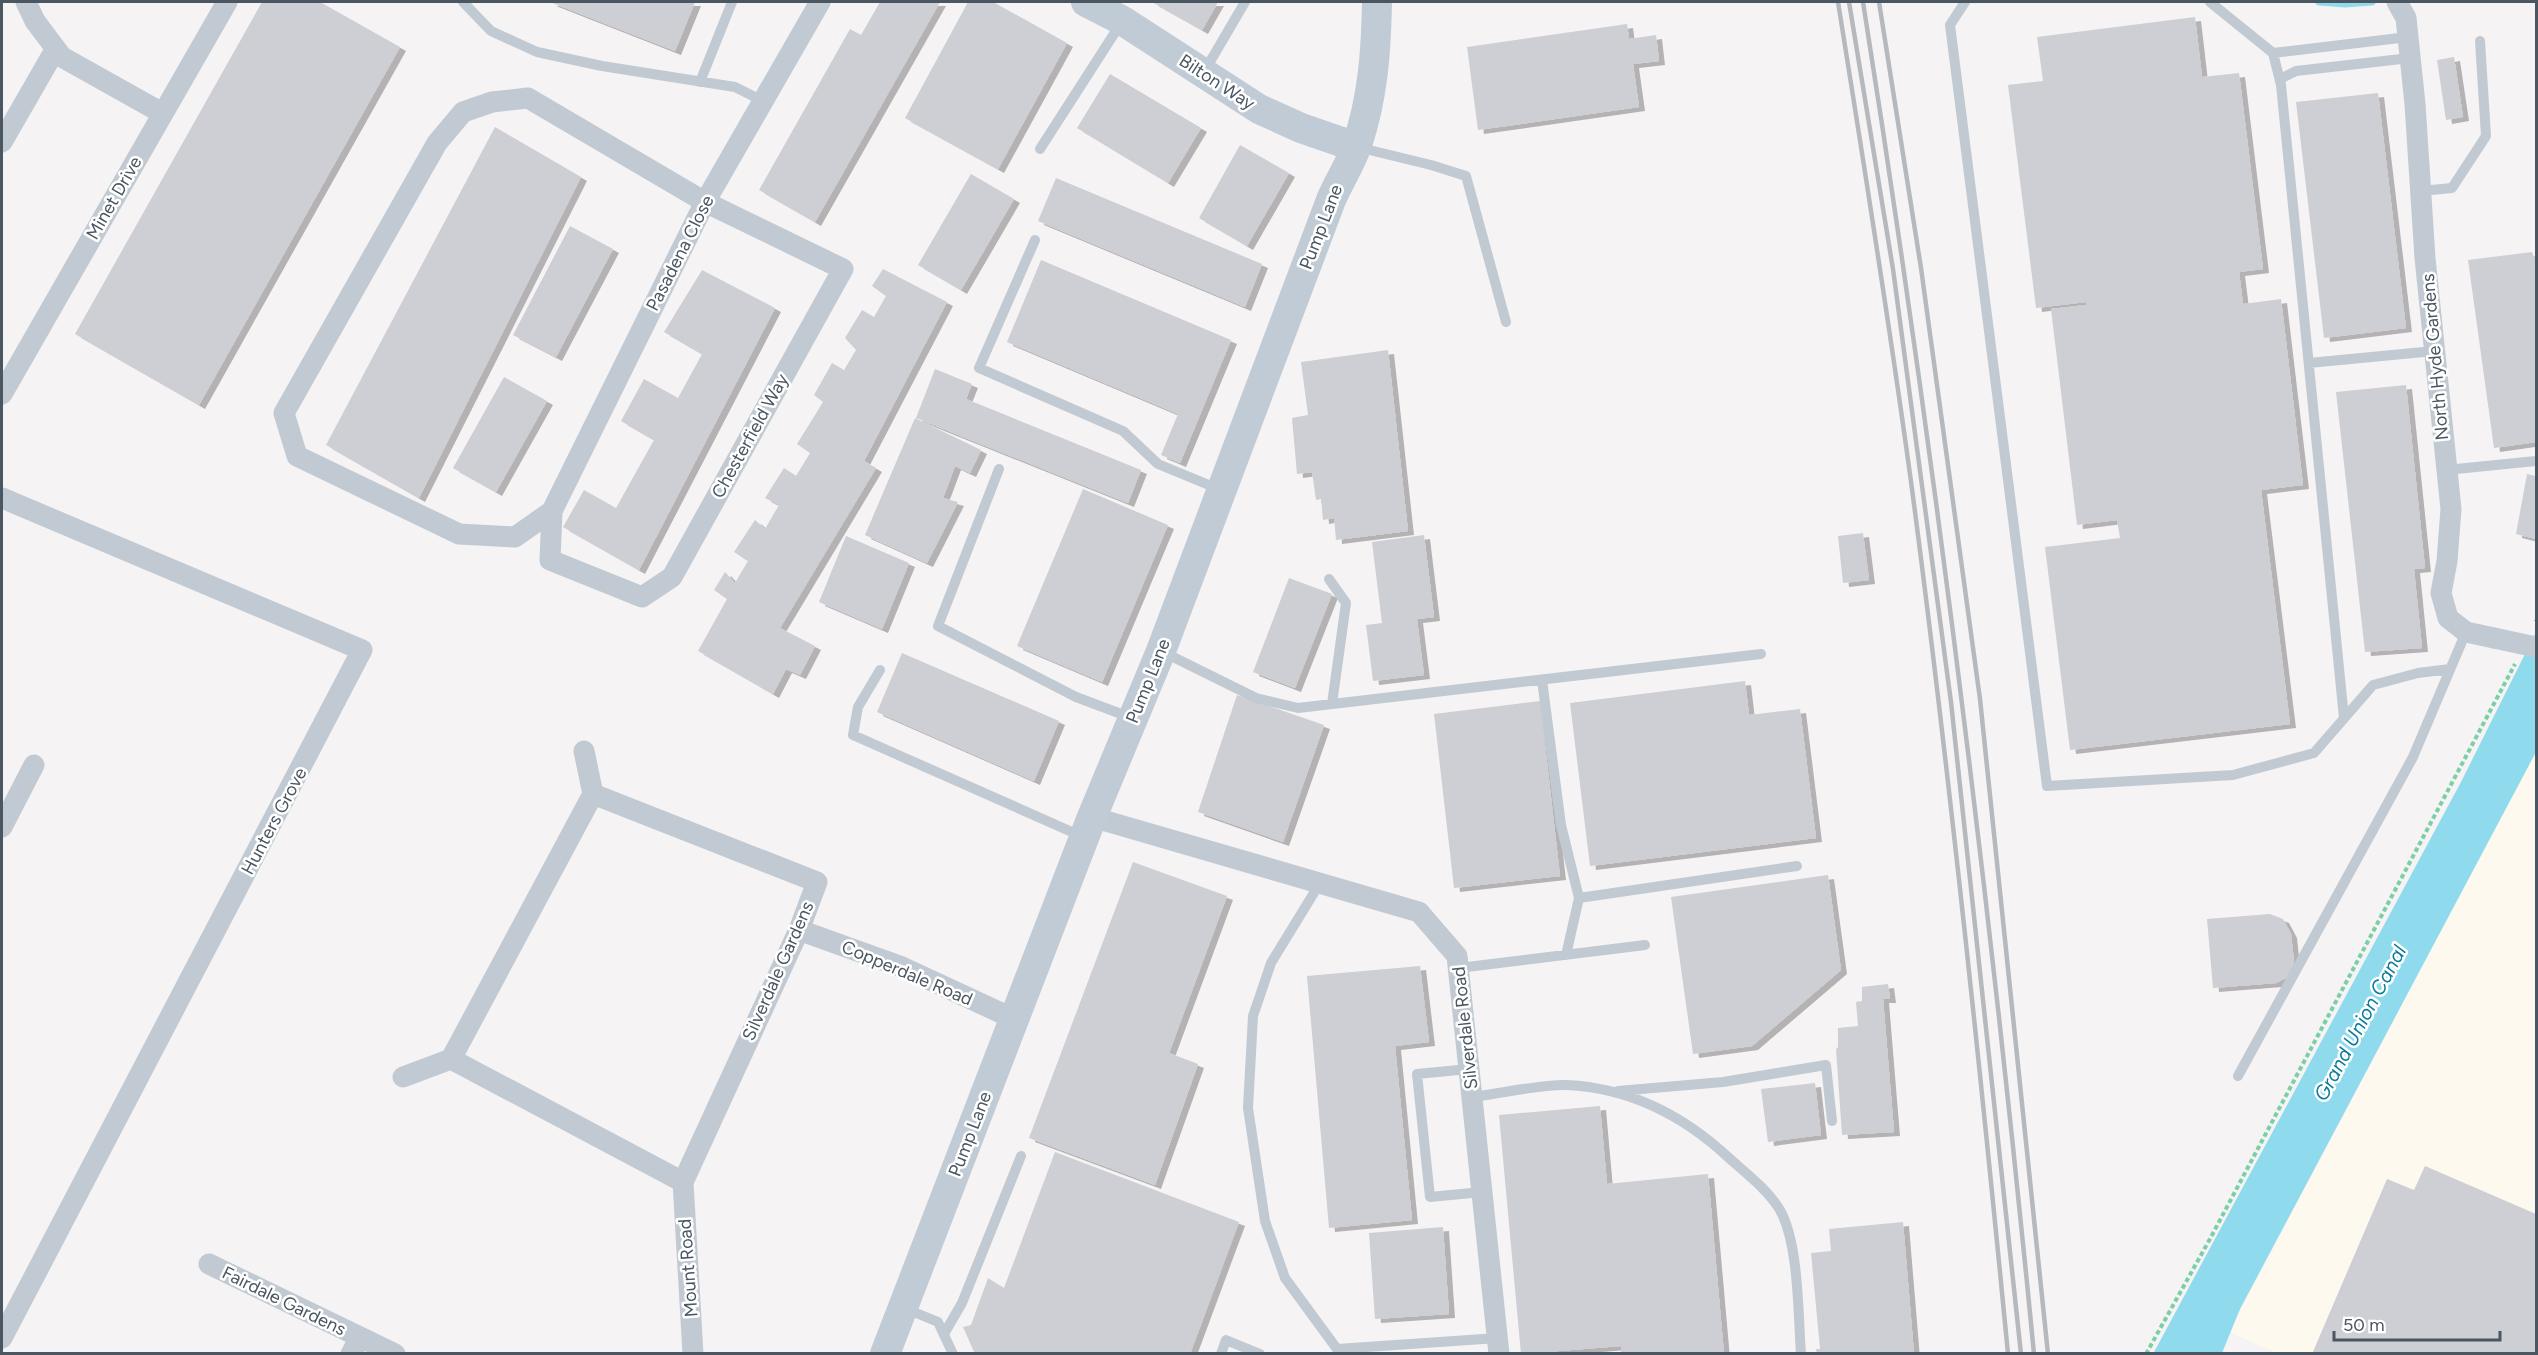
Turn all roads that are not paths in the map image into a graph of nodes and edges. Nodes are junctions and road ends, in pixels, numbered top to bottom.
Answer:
1 (26, 2) edge
2 (227, 2) edge
3 (463, 2) edge
4 (732, 2) edge
5 (820, 2) edge
6 (1086, 2) edge
7 (1245, 2) edge
8 (1377, 2) edge
9 (1965, 2) edge
10 (2210, 2) edge
11 (2404, 19) edge
12 (1123, 21) junction
13 (2480, 41) dead end
14 (55, 50) junction
15 (2273, 52) junction
16 (2410, 58) junction
17 (1203, 72) junction
18 (2280, 79) junction
19 (700, 82) junction
20 (763, 101) junction
21 (162, 113) junction
22 (2, 142) edge
23 (1356, 147) junction
24 (1040, 149) dead end
25 (2421, 191) junction
26 (705, 202) junction
27 (1035, 240) dead end
28 (1506, 322) dead end
29 (2434, 351) junction
30 (2309, 363) junction
31 (2, 394) edge
32 (2536, 461) edge
33 (999, 469) dead end
34 (2446, 470) junction
35 (1221, 490) junction
36 (2, 498) edge
37 (552, 511) junction
38 (1329, 579) dead end
39 (2466, 632) junction
40 (2536, 647) edge
41 (1161, 651) junction
42 (1761, 654) dead end
43 (2450, 669) junction
44 (880, 670) dead end
45 (1542, 680) junction
46 (1332, 704) junction
47 (1133, 718) junction
48 (2344, 718) junction
49 (584, 751) dead end
50 (34, 765) dead end
51 (593, 794) junction
52 (2, 827) edge
53 (1088, 827) junction
54 (1797, 866) dead end
55 (1320, 883) junction
56 (1579, 898) junction
57 (799, 930) junction
58 (1645, 945) dead end
59 (1566, 955) junction
60 (1459, 968) junction
61 (1014, 1019) junction
62 (451, 1059) junction
63 (1469, 1069) junction
64 (2238, 1076) dead end
65 (403, 1077) dead end
66 (1615, 1091) junction
67 (1472, 1097) junction
68 (1832, 1121) dead end
69 (1021, 1156) dead end
70 (683, 1182) junction
71 (1482, 1192) junction
72 (209, 1264) dead end
73 (904, 1308) junction
74 (8, 1309) edge
75 (944, 1334) junction
76 (2, 1338) edge
77 (356, 1345) edge
78 (1498, 1346) edge
79 (395, 1353) edge
80 (693, 1353) edge
81 (885, 1353) edge
82 (953, 1353) edge
83 (1221, 1353) edge
84 (1260, 1353) edge
85 (1801, 1353) edge

1 - 14 street
2 - 21 street, Minet Drive
3 - 19 lane
4 - 19 lane
5 - 20 street, Pasadena Close
6 - 12 street, Bilton Way
7 - 17 lane
8 - 23 street, Pump Lane
9 - 48 lane
10 - 15 lane
11 - 15 lane
11 - 16 street, North Hyde Gardens
12 - 17 street, Bilton Way
12 - 24 lane
13 - 25 lane
14 - 21 street
14 - 22 street
15 - 18 lane
16 - 18 lane
16 - 25 street, North Hyde Gardens
17 - 23 street, Bilton Way
18 - 30 lane
19 - 20 lane
20 - 26 street, Pasadena Close
21 - 31 street, Minet Drive
23 - 28 lane
23 - 35 street, Pump Lane
25 - 29 street, North Hyde Gardens
26 - 37 street, Pasadena Close
26 - 37 street, Chesterfield Way
26 - 37 street
27 - 35 lane
29 - 30 lane
29 - 34 street, North Hyde Gardens
30 - 48 lane
32 - 34 lane
33 - 47 lane
34 - 39 street, North Hyde Gardens
35 - 41 street, Pump Lane
36 - 74 street, Hunters Grove
38 - 46 lane
39 - 40 street, bridge
39 - 43 lane
41 - 46 lane
41 - 47 street, Pump Lane
42 - 45 lane
43 - 48 lane
43 - 64 lane
44 - 53 lane
45 - 46 lane
45 - 56 lane
47 - 53 street, Pump Lane
49 - 51 street
50 - 52 street
51 - 57 street, Silverdale Gardens
51 - 62 street
53 - 55 street, Silverdale Road
53 - 61 street, Pump Lane
54 - 56 lane
55 - 60 street, Silverdale Road
55 - 78 lane
56 - 59 lane
57 - 61 street, Copperdale Road
57 - 70 street, Silverdale Gardens
58 - 59 lane
59 - 60 lane
60 - 63 street, Silverdale Road
61 - 73 street, Pump Lane
62 - 65 street
62 - 70 street
63 - 67 street, Silverdale Road
63 - 71 lane
66 - 67 lane
66 - 68 lane
66 - 85 lane
67 - 71 street, Silverdale Road
69 - 75 lane
70 - 80 street, Mount Road
71 - 78 street, Silverdale Road
72 - 77 street, Fairdale Gardens
73 - 75 lane
73 - 81 street, Pump Lane
74 - 76 street, Hunters Grove
75 - 82 lane
77 - 79 street, Fairdale Gardens
83 - 84 lane

